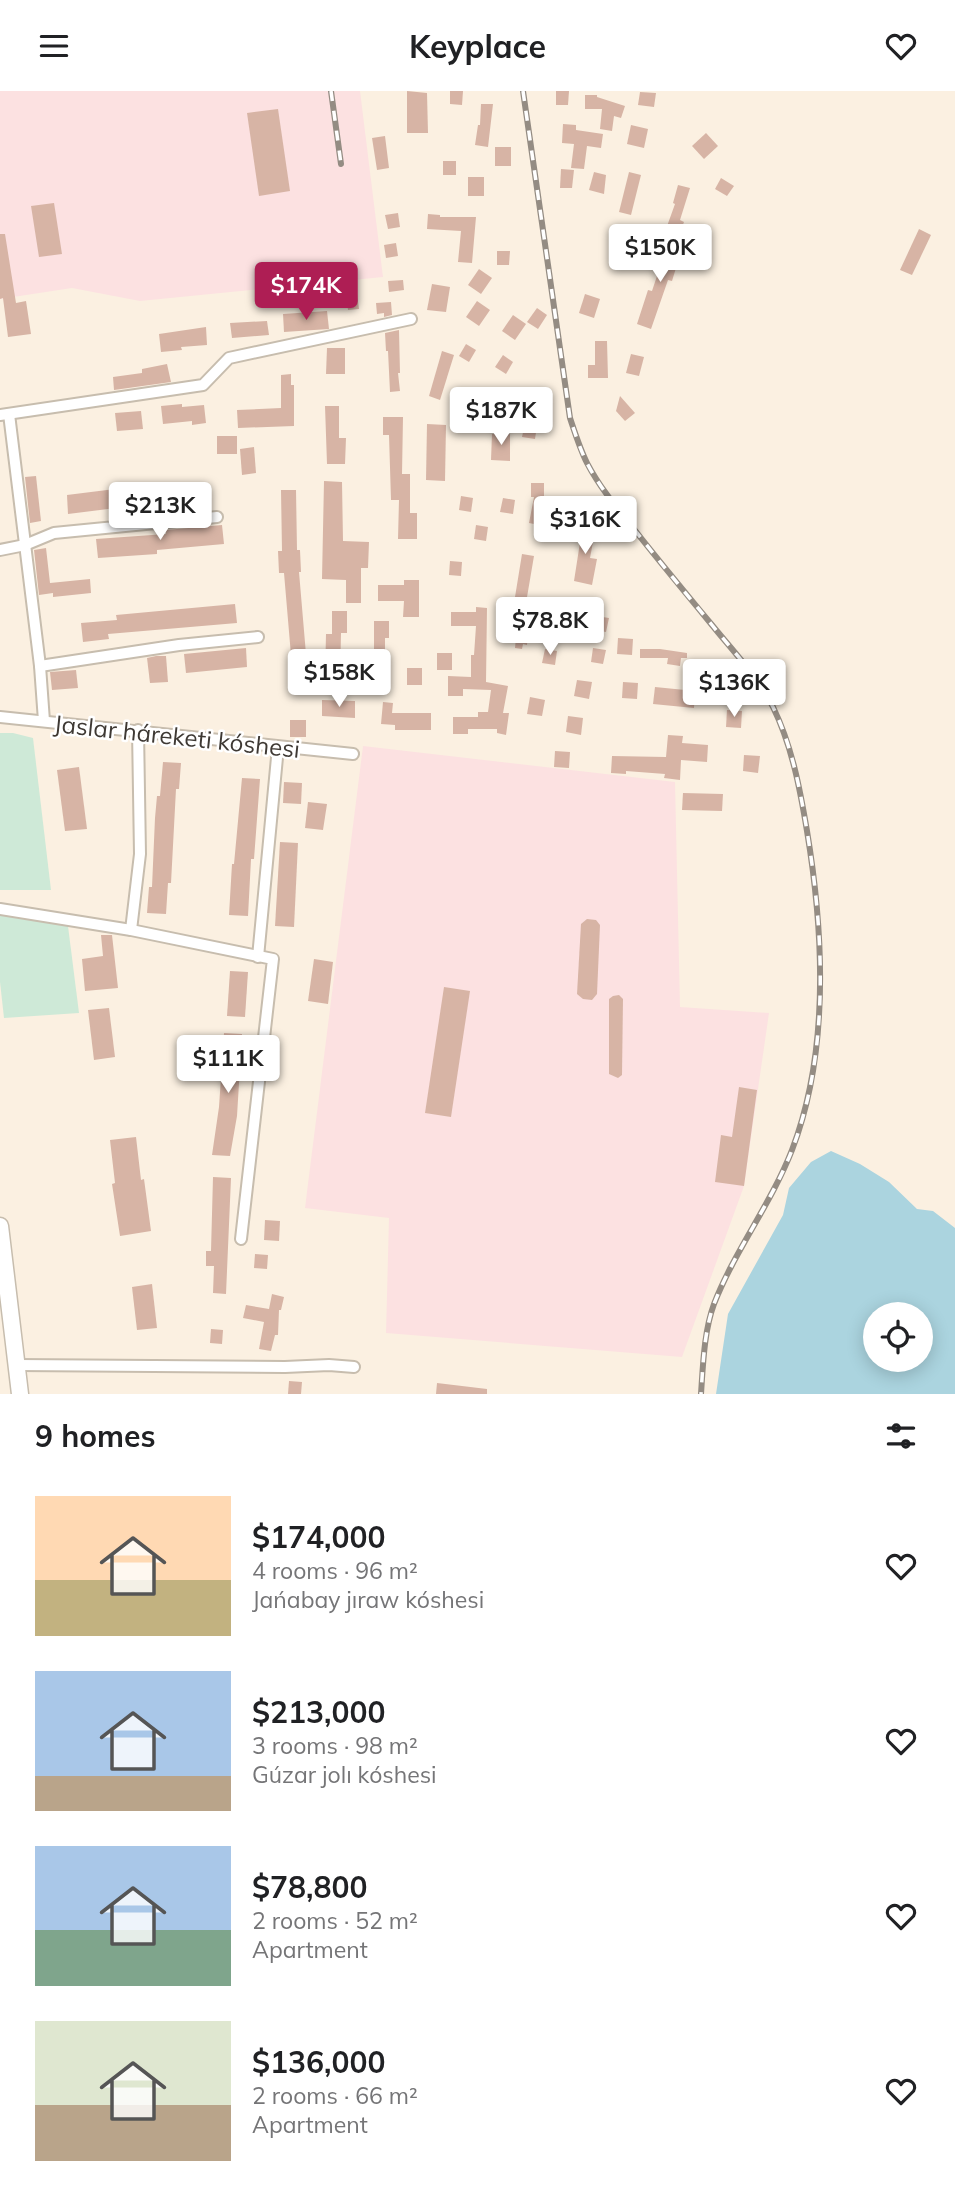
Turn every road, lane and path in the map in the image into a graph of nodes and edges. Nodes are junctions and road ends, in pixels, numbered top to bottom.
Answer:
1 (411, 320) dead end
2 (4, 414) edge
3 (217, 517) dead end
4 (25, 545) junction
5 (0, 550) edge
6 (258, 637) dead end
7 (40, 666) junction
8 (0, 716) edge
9 (44, 721) junction
10 (138, 730) junction
11 (278, 747) junction
12 (353, 754) dead end
13 (0, 909) edge
14 (131, 930) junction
15 (258, 957) junction
16 (0, 1226) edge
17 (241, 1239) dead end
18 (17, 1365) junction
19 (354, 1367) dead end
20 (20, 1394) edge

1 - 2 street
2 - 4 street
3 - 4 street
4 - 5 street
4 - 7 street
6 - 7 street
7 - 9 street
8 - 9 street, Jaslar háreketi kóshesi
9 - 10 street, Jaslar háreketi kóshesi
10 - 11 street, Jaslar háreketi kóshesi
10 - 14 street
11 - 12 street, Jaslar háreketi kóshesi
11 - 15 street
13 - 14 street
14 - 15 street
15 - 17 street
16 - 18 street
18 - 19 street
18 - 20 street

